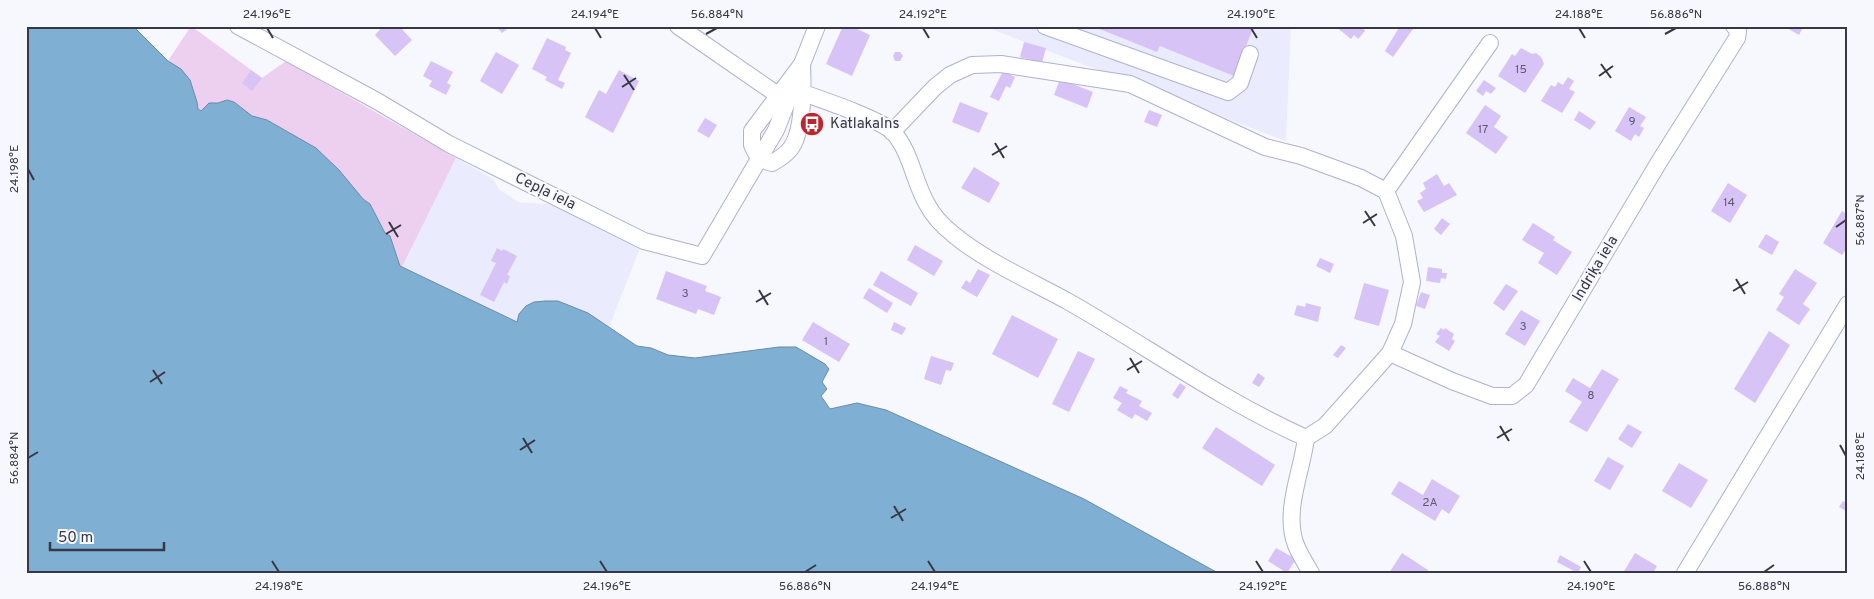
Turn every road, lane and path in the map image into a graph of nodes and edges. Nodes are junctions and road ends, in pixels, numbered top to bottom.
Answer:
1 (238, 26) edge
2 (678, 26) edge
3 (817, 26) edge
4 (1045, 26) edge
5 (1734, 26) edge
6 (1490, 43) dead end
7 (1250, 54) dead end
8 (791, 94) junction
9 (892, 132) junction
10 (759, 159) junction
11 (1386, 191) junction
12 (1848, 304) edge
13 (1390, 353) junction
14 (1306, 438) junction
15 (1311, 573) edge
16 (1685, 573) edge

1 - 10 street, Cepļa iela
2 - 8 street
3 - 8 street
4 - 7 street
5 - 13 street, Indriķa iela
6 - 11 street
8 - 9 street
8 - 10 street
8 - 10 street
9 - 11 street
9 - 14 street
11 - 13 street
12 - 16 street
13 - 14 street
14 - 15 street

